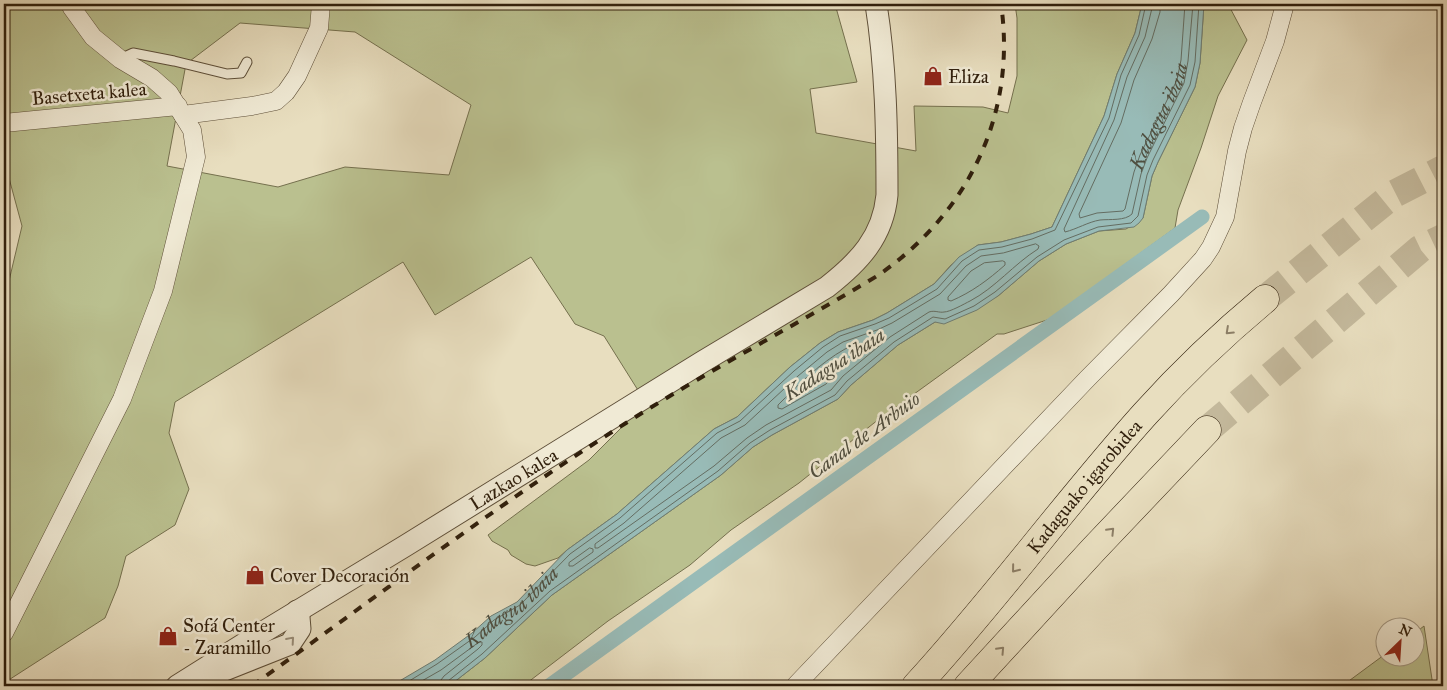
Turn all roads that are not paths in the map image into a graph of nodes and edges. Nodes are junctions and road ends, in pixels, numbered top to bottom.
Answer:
1 (70, 4) edge
2 (321, 4) edge
3 (876, 4) edge
4 (1285, 4) edge
5 (120, 59) junction
6 (247, 62) dead end
7 (180, 110) junction
8 (4, 123) edge
9 (1265, 299) tunnel mouth
10 (1207, 430) tunnel mouth
11 (297, 611) junction
12 (4, 633) edge
13 (177, 686) edge
14 (183, 686) edge
15 (795, 686) edge
16 (916, 686) edge
17 (968, 686) edge

1 - 5 street
2 - 7 street, Basetxeta kalea
3 - 11 street, Lazkao kalea
4 - 15 street
5 - 6 lane
5 - 7 street
7 - 8 street, Basetxeta kalea
7 - 12 street
9 -> 16 highway, Kadaguako igarobidea
17 -> 10 highway
11 - 13 street, Lazkao kalea
14 -> 11 street

